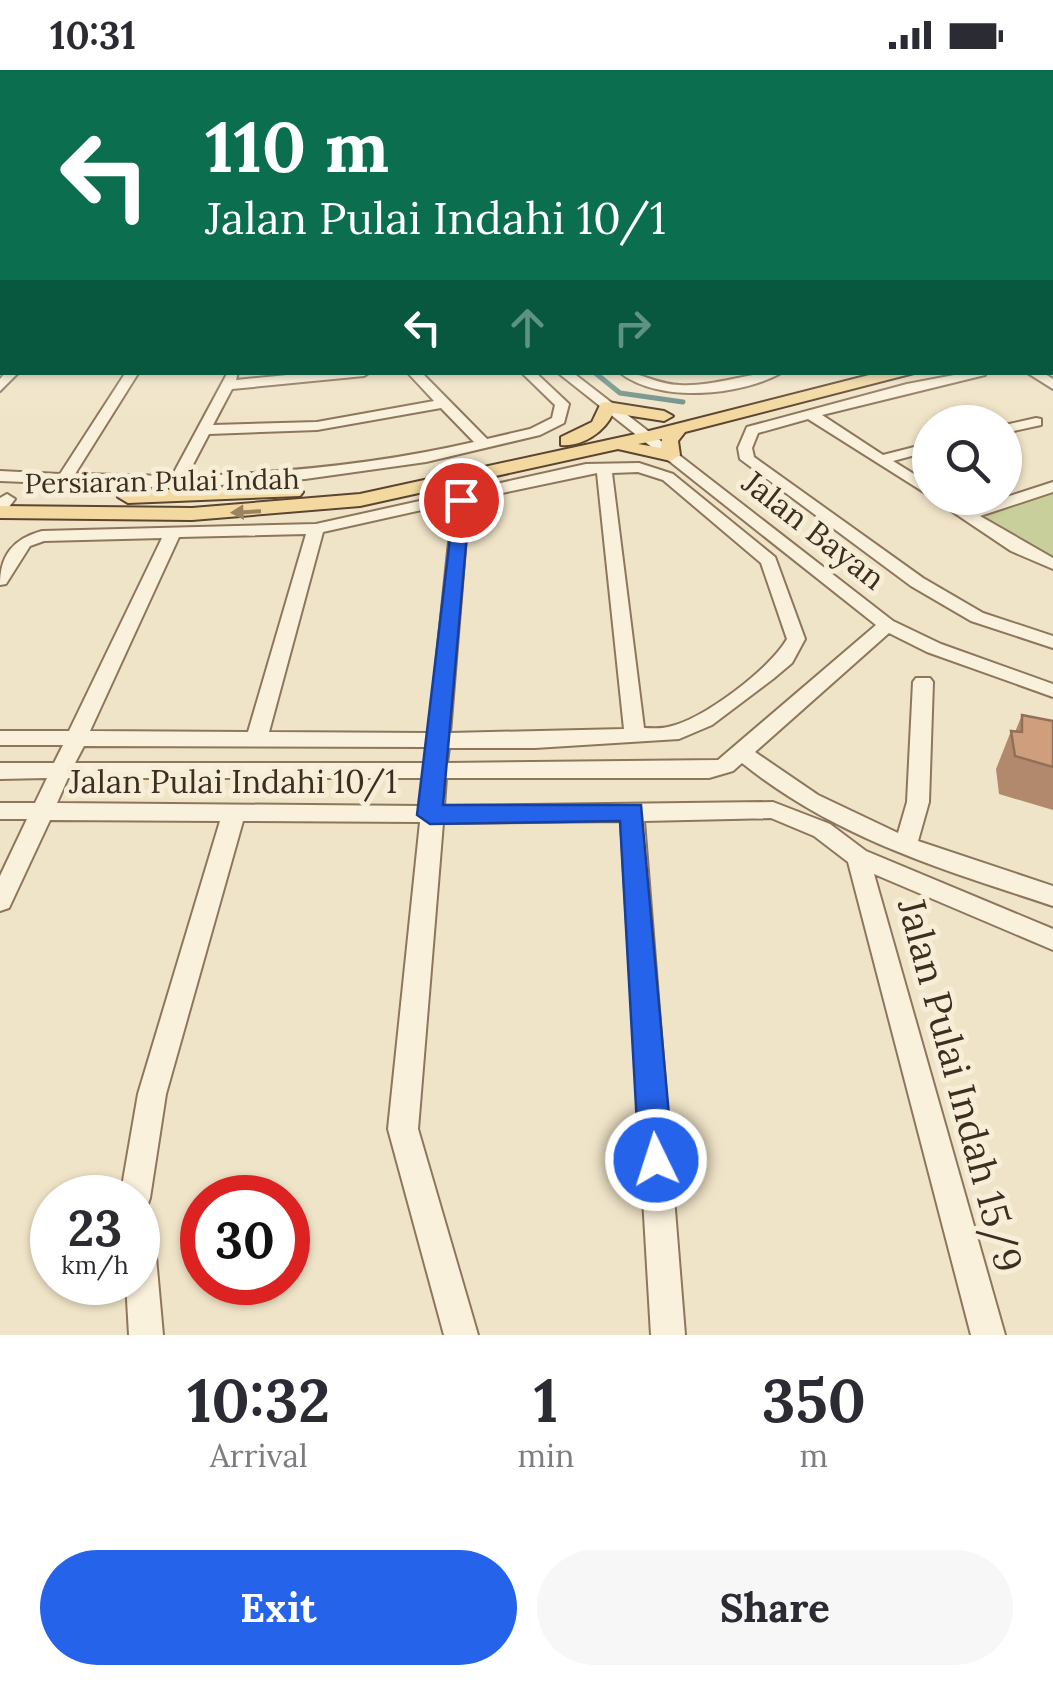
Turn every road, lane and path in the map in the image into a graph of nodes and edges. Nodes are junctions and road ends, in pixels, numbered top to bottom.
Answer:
1 (131, 375) edge
2 (298, 375) edge
3 (416, 375) edge
4 (529, 375) edge
5 (568, 375) edge
6 (633, 375) edge
7 (824, 375) edge
8 (894, 375) edge
9 (978, 375) edge
10 (747, 376) edge
11 (231, 378) edge
12 (444, 403) junction
13 (607, 407) junction
14 (810, 414) junction
15 (672, 422) junction
16 (1036, 422) dead end
17 (1022, 425) edge
18 (204, 430) junction
19 (639, 431) junction
20 (484, 444) junction
21 (575, 446) junction
22 (912, 452) edge
23 (672, 456) junction
24 (880, 460) junction
25 (604, 467) junction
26 (0, 476) edge
27 (64, 479) junction
28 (912, 480) edge
29 (176, 483) junction
30 (1053, 487) edge
31 (1022, 497) edge
32 (461, 500) junction
33 (2, 504) edge
34 (968, 515) edge
35 (316, 529) junction
36 (172, 534) junction
37 (1053, 564) edge
38 (0, 580) edge
39 (887, 625) junction
40 (1053, 642) edge
41 (924, 682) dead end
42 (1053, 691) edge
43 (77, 736) junction
44 (635, 736) junction
45 (0, 738) edge
46 (257, 738) junction
47 (440, 740) junction
48 (740, 752) junction
49 (61, 770) junction
50 (0, 771) edge
51 (435, 773) junction
52 (0, 812) edge
53 (41, 812) junction
54 (632, 812) junction
55 (232, 815) junction
56 (430, 815) junction
57 (906, 848) junction
58 (858, 857) junction
59 (1053, 896) edge
60 (0, 902) edge
61 (1053, 940) edge
62 (138, 1175) edge
63 (144, 1305) edge
64 (146, 1335) edge
65 (461, 1335) edge
66 (668, 1335) edge
67 (988, 1335) edge

1 - 27 street
2 - 11 street
3 - 12 street
4 - 20 street
5 - 13 street, Jalan Bayan
6 - 10 street
7 - 15 main road, Persiaran Pulai Indah
8 - 15 main road, Persiaran Pulai Indah
9 - 14 street
11 - 18 street
12 - 18 street
12 - 20 street
13 - 15 main road
13 - 19 street, Jalan Bayan
13 - 21 main road
14 - 24 street
14 - 40 street
15 - 19 main road, Persiaran Pulai Indah
15 - 23 main road
16 - 17 street
18 - 29 street
19 - 21 main road, Persiaran Pulai Indah
19 - 23 street, Jalan Bayan
20 - 29 street
21 - 23 main road
21 - 33 main road, Persiaran Pulai Indah
22 - 24 street
23 - 39 street, Jalan Bayan
24 - 28 street
25 - 32 street
25 - 44 street
25 - 44 street
26 - 27 street
27 - 29 street
30 - 31 street
32 - 35 street
32 - 47 street
34 - 37 street
35 - 36 street
35 - 46 street
36 - 38 street
36 - 43 street
39 - 42 street, Jalan Bayan
39 - 48 street
41 - 57 street
43 - 45 street
43 - 46 street
43 - 49 street
44 - 47 street
46 - 47 street
47 - 51 street
48 - 51 street
48 - 57 street
49 - 50 street
49 - 51 street
49 - 53 street
51 - 56 street
52 - 53 street, Jalan Pulai Indahi 10/1
53 - 55 street, Jalan Pulai Indahi 10/1
53 - 60 street
54 - 56 street, Jalan Pulai Indahi 10/1
54 - 58 street, Jalan Pulai Indahi 10/1
54 - 66 street
55 - 56 street, Jalan Pulai Indahi 10/1
55 - 62 street
56 - 65 street
57 - 59 street
58 - 61 street, Jalan Pulai Indahi 10/1
58 - 67 street, Jalan Pulai Indah 15/9
63 - 64 street

